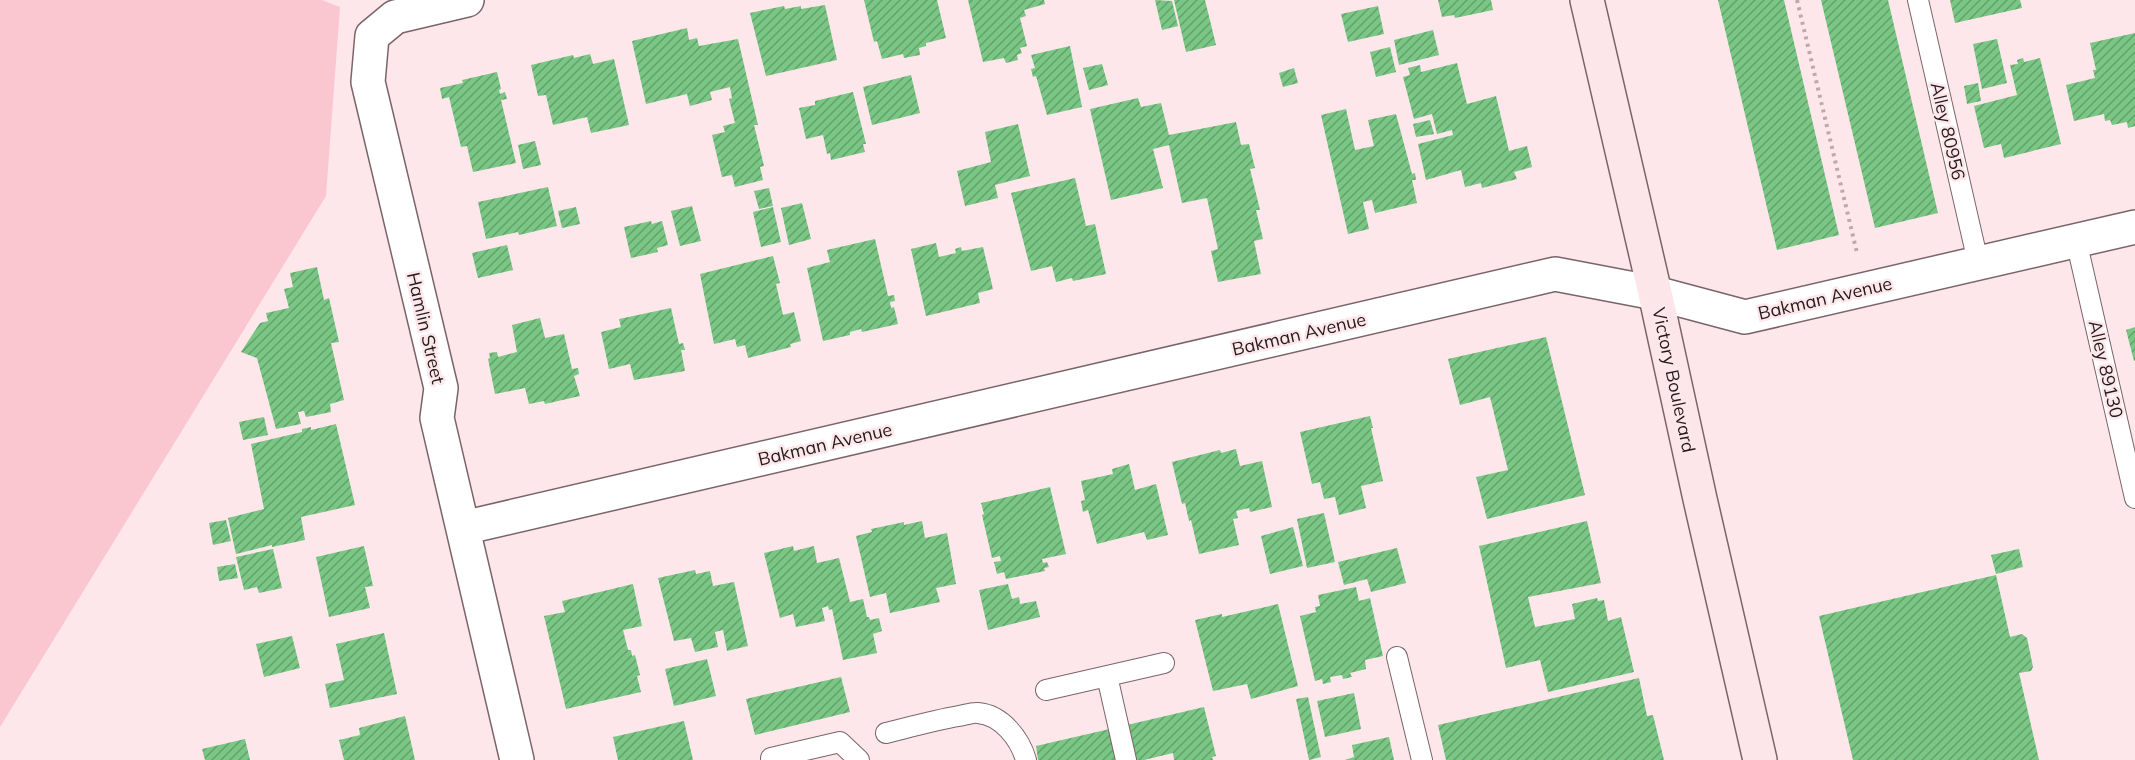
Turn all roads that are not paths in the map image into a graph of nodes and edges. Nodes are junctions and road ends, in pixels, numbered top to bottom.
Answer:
1 (466, 0) edge
2 (1587, 0) edge
3 (1918, 0) edge
4 (2135, 227) edge
5 (2076, 240) junction
6 (1978, 262) junction
7 (1656, 293) junction
8 (2135, 498) edge
9 (463, 528) junction
10 (1397, 657) dead end
11 (1164, 663) dead end
12 (1107, 676) junction
13 (1046, 690) dead end
14 (886, 733) dead end
15 (771, 758) dead end
16 (517, 760) edge
17 (859, 760) edge
18 (1026, 760) edge
19 (1126, 760) edge
20 (1422, 760) edge
21 (1760, 760) edge

1 - 9 street, Hamlin Street
2 - 7 main road, Victory Boulevard
3 - 6 lane, Alley 80956
4 - 5 street, Bakman Avenue
5 - 6 street, Bakman Avenue
5 - 8 lane, Alley 89130
6 - 7 street, Bakman Avenue
7 - 9 street, Bakman Avenue
7 - 21 main road, Victory Boulevard
9 - 16 street, Hamlin Street
10 - 20 lane
11 - 12 lane
12 - 13 lane
12 - 19 lane
14 - 18 lane
15 - 17 lane

